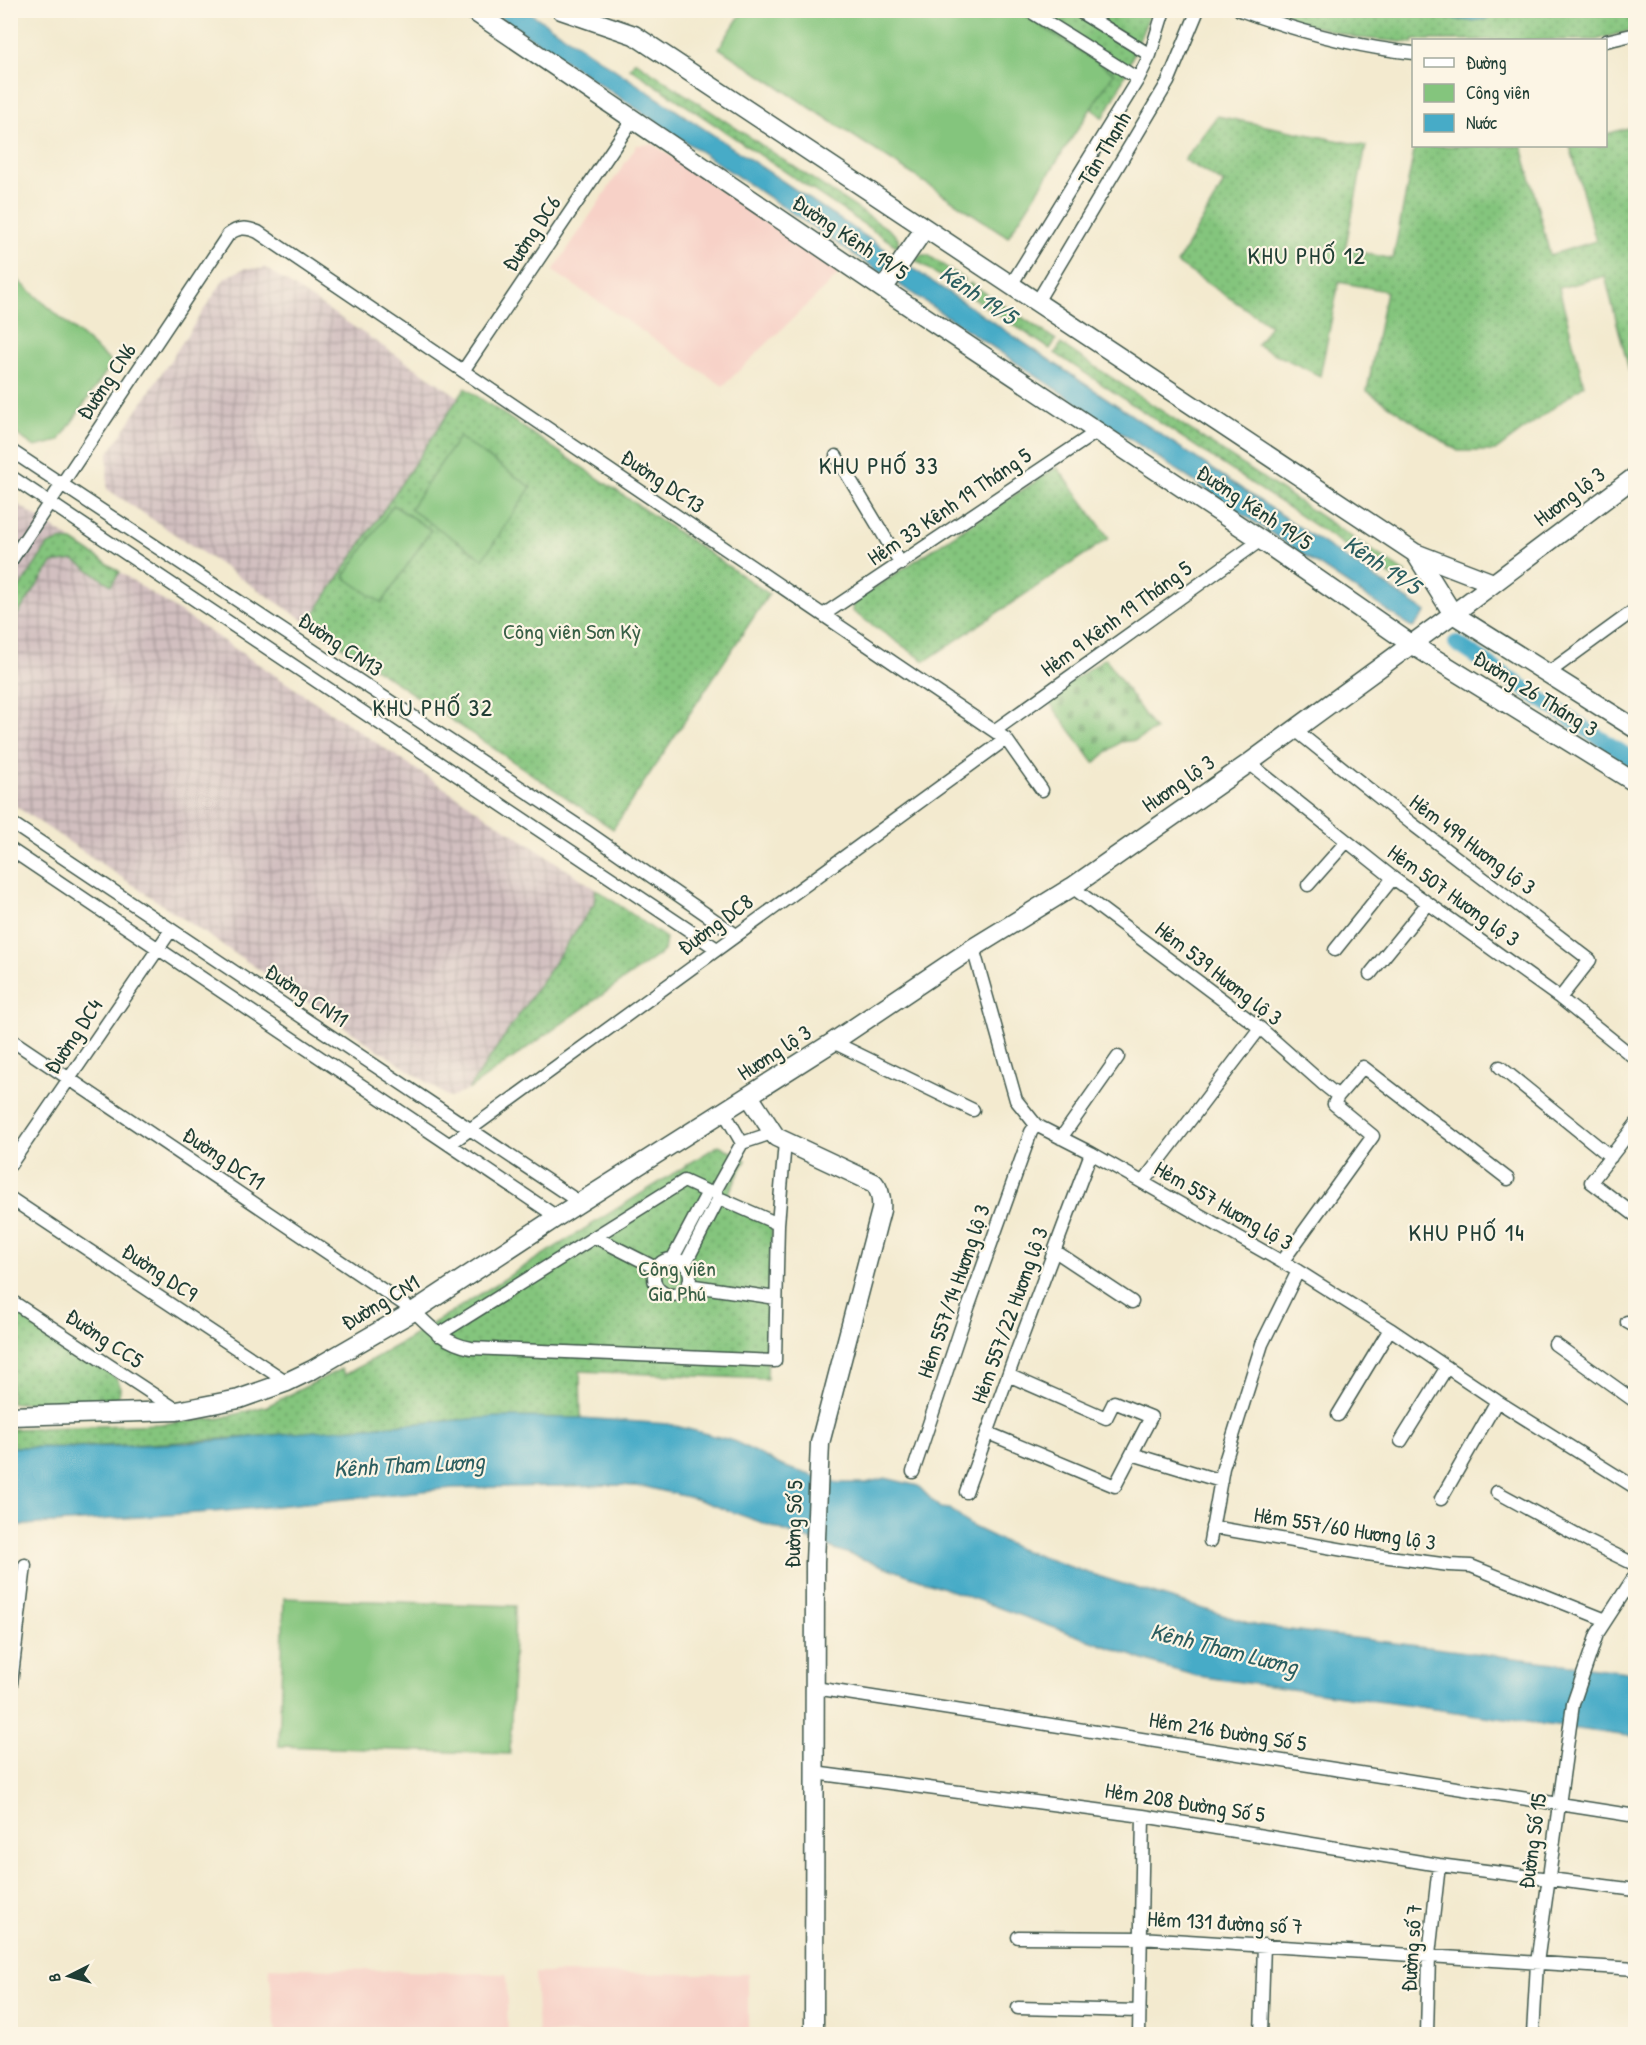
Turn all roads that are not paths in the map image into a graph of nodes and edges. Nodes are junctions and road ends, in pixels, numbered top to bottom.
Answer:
1 (472, 10) edge
2 (561, 10) edge
3 (1028, 10) edge
4 (1077, 10) edge
5 (1164, 10) edge
6 (1198, 10) edge
7 (1240, 10) edge
8 (1635, 34) edge
9 (1607, 41) edge
10 (1412, 53) edge
11 (1150, 56) junction
12 (1138, 79) junction
13 (633, 119) junction
14 (242, 228) joint
15 (925, 228) junction
16 (886, 284) junction
17 (1011, 285) junction
18 (1037, 302) junction
19 (463, 371) junction
20 (1098, 431) junction
21 (10, 450) edge
22 (836, 456) dead end
23 (10, 476) edge
24 (1635, 476) edge
25 (63, 484) junction
26 (50, 502) junction
27 (1261, 540) junction
28 (1415, 553) junction
29 (10, 562) edge
30 (901, 564) junction
31 (1493, 583) junction
32 (1635, 609) edge
33 (823, 615) junction
34 (1448, 618) junction
35 (1418, 639) junction
36 (1548, 673) junction
37 (1294, 729) junction
38 (1635, 729) edge
39 (994, 731) junction
40 (1006, 739) junction
41 (1249, 763) junction
42 (1635, 783) edge
43 (1042, 790) dead end
44 (10, 822) edge
45 (1347, 841) junction
46 (10, 849) edge
47 (1393, 878) junction
48 (1308, 885) dead end
49 (1072, 887) junction
50 (1428, 903) junction
51 (171, 930) junction
52 (736, 935) junction
53 (159, 948) junction
54 (973, 948) junction
55 (717, 949) junction
56 (1335, 950) dead end
57 (1370, 974) dead end
58 (1560, 998) junction
59 (1260, 1028) junction
60 (10, 1039) edge
61 (833, 1042) junction
62 (1118, 1057) dead end
63 (1635, 1059) edge
64 (1500, 1067) dead end
65 (69, 1079) junction
66 (749, 1096) junction
67 (1338, 1096) junction
68 (728, 1109) junction
69 (974, 1110) dead end
70 (1635, 1124) edge
71 (1036, 1125) junction
72 (470, 1129) junction
73 (778, 1137) junction
74 (1061, 1138) junction
75 (742, 1143) junction
76 (450, 1144) junction
77 (1091, 1153) junction
78 (1611, 1157) junction
79 (10, 1165) edge
80 (1508, 1179) dead end
81 (1143, 1182) junction
82 (714, 1193) junction
83 (10, 1198) edge
84 (579, 1202) junction
85 (1635, 1216) edge
86 (557, 1217) junction
87 (778, 1224) junction
88 (595, 1237) junction
89 (1055, 1251) junction
90 (679, 1261) junction
91 (1282, 1262) junction
92 (656, 1268) junction
93 (1298, 1271) junction
94 (688, 1285) junction
95 (776, 1298) junction
96 (10, 1300) edge
97 (1132, 1302) dead end
98 (414, 1311) junction
99 (1390, 1329) junction
100 (438, 1335) junction
101 (1555, 1344) dead end
102 (1447, 1367) junction
103 (1008, 1375) junction
104 (287, 1382) junction
105 (1497, 1401) junction
106 (1635, 1402) edge
107 (177, 1411) junction
108 (1338, 1415) dead end
109 (10, 1416) edge
110 (988, 1432) junction
111 (1401, 1441) dead end
112 (1132, 1454) junction
113 (913, 1472) dead end
114 (1221, 1481) junction
115 (1635, 1488) edge
116 (966, 1492) dead end
117 (1497, 1492) dead end
118 (1441, 1499) dead end
119 (1212, 1527) junction
120 (1210, 1541) dead end
121 (25, 1565) dead end
122 (1635, 1565) edge
123 (1635, 1574) edge
124 (1606, 1620) junction
125 (815, 1688) junction
126 (10, 1692) edge
127 (814, 1773) junction
128 (1559, 1804) junction
129 (1143, 1816) junction
130 (1635, 1816) edge
131 (1439, 1864) junction
132 (1548, 1878) junction
133 (1635, 1890) edge
134 (1017, 1937) dead end
135 (1140, 1938) junction
136 (1264, 1945) junction
137 (1429, 1955) junction
138 (1537, 1963) junction
139 (1635, 1969) edge
140 (1018, 2008) dead end
141 (1139, 2012) junction
142 (814, 2034) edge
143 (1138, 2034) edge
144 (1261, 2034) edge
145 (1427, 2034) edge
146 (1533, 2034) edge

1 - 13 street, Đường Kênh 19/5
2 - 15 street
3 - 12 street
4 - 11 street
5 - 11 street, Tân Thạnh
6 - 18 street, Tân Thạnh
7 - 10 street
8 - 9 street
11 - 12 street, Tân Thạnh
12 - 17 street, Tân Thạnh
13 - 16 street, Đường Kênh 19/5
13 - 19 street, Đường DC6
14 - 19 street, Đường DC13
14 - 25 street, Đường CN6
15 - 16 street
15 - 17 street
16 - 20 street, Đường Kênh 19/5
17 - 18 street
18 - 28 street
19 - 33 street, Đường DC13
20 - 27 street, Đường Kênh 19/5
20 - 30 street, Hẻm 33 Kênh 19 Tháng 5
21 - 25 street, Đường CN13
22 - 30 street
23 - 26 street, Đường CN13
24 - 31 street, Hương lộ 3
25 - 26 street, Đường CN6
25 - 52 street, Đường CN13
26 - 29 street, Đường CN6
26 - 55 street, Đường CN13
27 - 35 street, Đường Kênh 19/5
27 - 39 street, Hẻm 9 Kênh 19 Tháng 5
28 - 31 street
28 - 34 street
30 - 33 street, Hẻm 33 Kênh 19 Tháng 5
31 - 34 street, Hương lộ 3
32 - 36 street
33 - 39 street, Đường DC13
34 - 35 street, Hương lộ 3
34 - 36 street, Đường 26 Tháng 3
35 - 37 street, Hương lộ 3
35 - 42 street, Đường 26 Tháng 3
36 - 38 street, Đường 26 Tháng 3
37 - 41 street, Hương lộ 3
37 - 58 street, Hẻm 499 Hương lộ 3
39 - 40 street, Đường DC13
40 - 43 street, Đường DC13
40 - 52 street, Đường DC8
41 - 45 street, Hẻm 507 Hương lộ 3
41 - 49 street, Hương lộ 3
44 - 51 street, Đường CN11
45 - 47 street, Hẻm 507 Hương lộ 3
45 - 48 street
46 - 53 street, Đường CN11
47 - 50 street, Hẻm 507 Hương lộ 3
47 - 56 street
49 - 54 street, Hương lộ 3
49 - 59 street, Hẻm 539 Hương lộ 3
50 - 57 street
50 - 58 street, Hẻm 507 Hương lộ 3
51 - 53 street, Đường DC4
51 - 72 street, Đường CN11
52 - 55 street, Đường DC8
53 - 65 street, Đường DC4
53 - 76 street, Đường CN11
54 - 61 street, Hương lộ 3
54 - 71 street, Hẻm 557 Hương lộ 3
55 - 72 street, Đường DC8
58 - 63 street, Hẻm 507 Hương lộ 3
59 - 67 street, Hẻm 539 Hương lộ 3
59 - 81 street
60 - 65 street, Đường DC11
61 - 66 street, Hương lộ 3
61 - 69 street
62 - 74 street
64 - 78 street
65 - 79 street, Đường DC4
65 - 98 street, Đường DC11
66 - 68 street, Hương lộ 3
66 - 73 street
67 - 80 street
67 - 91 street
68 - 75 street
68 - 84 street, Đường CN1
70 - 78 street
71 - 74 street, Hẻm 557 Hương lộ 3
71 - 113 street, Hẻm 557/14 Hương lộ 3
72 - 76 street, Đường DC8
72 - 84 street, Đường CN11
73 - 75 street
73 - 87 street
73 - 125 street, Đường Số 5
74 - 77 street, Hẻm 557 Hương lộ 3
75 - 82 street
76 - 86 street, Đường CN11
77 - 81 street, Hẻm 557 Hương lộ 3
77 - 89 street, Hẻm 557/22 Hương lộ 3
78 - 85 street
81 - 91 street, Hẻm 557 Hương lộ 3
82 - 87 street
82 - 88 street
82 - 90 street
83 - 104 street, Đường DC9
84 - 86 street, Đường CN1
86 - 98 street, Đường CN1
87 - 95 street
88 - 92 street
88 - 100 street
89 - 97 street
89 - 103 street, Hẻm 557/22 Hương lộ 3
90 - 92 street
90 - 94 street
91 - 93 street, Hẻm 557 Hương lộ 3
92 - 94 street
93 - 99 street, Hẻm 557 Hương lộ 3
93 - 114 street
94 - 95 street
95 - 100 street
96 - 107 street, Đường CC5
98 - 100 street, Đường DC11
98 - 104 street, Đường CN1
99 - 102 street, Hẻm 557 Hương lộ 3
99 - 108 street
101 - 106 street
102 - 105 street, Hẻm 557 Hương lộ 3
102 - 111 street
103 - 110 street, Hẻm 557/22 Hương lộ 3
103 - 112 street
104 - 107 street, Đường CN1
105 - 115 street, Hẻm 557 Hương lộ 3
105 - 118 street
107 - 109 street, Đường CN1
110 - 112 street
110 - 116 street, Hẻm 557/22 Hương lộ 3
112 - 114 street
114 - 119 street
117 - 122 street
119 - 120 street
119 - 124 street, Hẻm 557/60 Hương lộ 3
121 - 126 street
123 - 124 street
124 - 128 street, Đường Số 15
125 - 127 street, Đường Số 5
125 - 128 street, Hẻm 216 Đường Số 5
127 - 129 street, Hẻm 208 Đường Số 5
127 - 142 street, Đường Số 5
128 - 130 street, Hẻm 216 Đường Số 5
128 - 132 street, Đường Số 15
129 - 131 street, Hẻm 208 Đường Số 5
129 - 135 street
131 - 132 street, Hẻm 208 Đường Số 5
131 - 137 street, Đường số 7
132 - 133 street, Hẻm 208 Đường Số 5
132 - 138 street, Đường Số 15
134 - 135 street, Hẻm 131 đường số 7
135 - 136 street, Hẻm 131 đường số 7
135 - 141 street
136 - 137 street, Hẻm 131 đường số 7
136 - 144 street
137 - 138 street, Hẻm 131 đường số 7
137 - 145 street, Đường số 7
138 - 139 street, Hẻm 131 đường số 7
138 - 146 street, Đường Số 15
140 - 141 street
141 - 143 street

